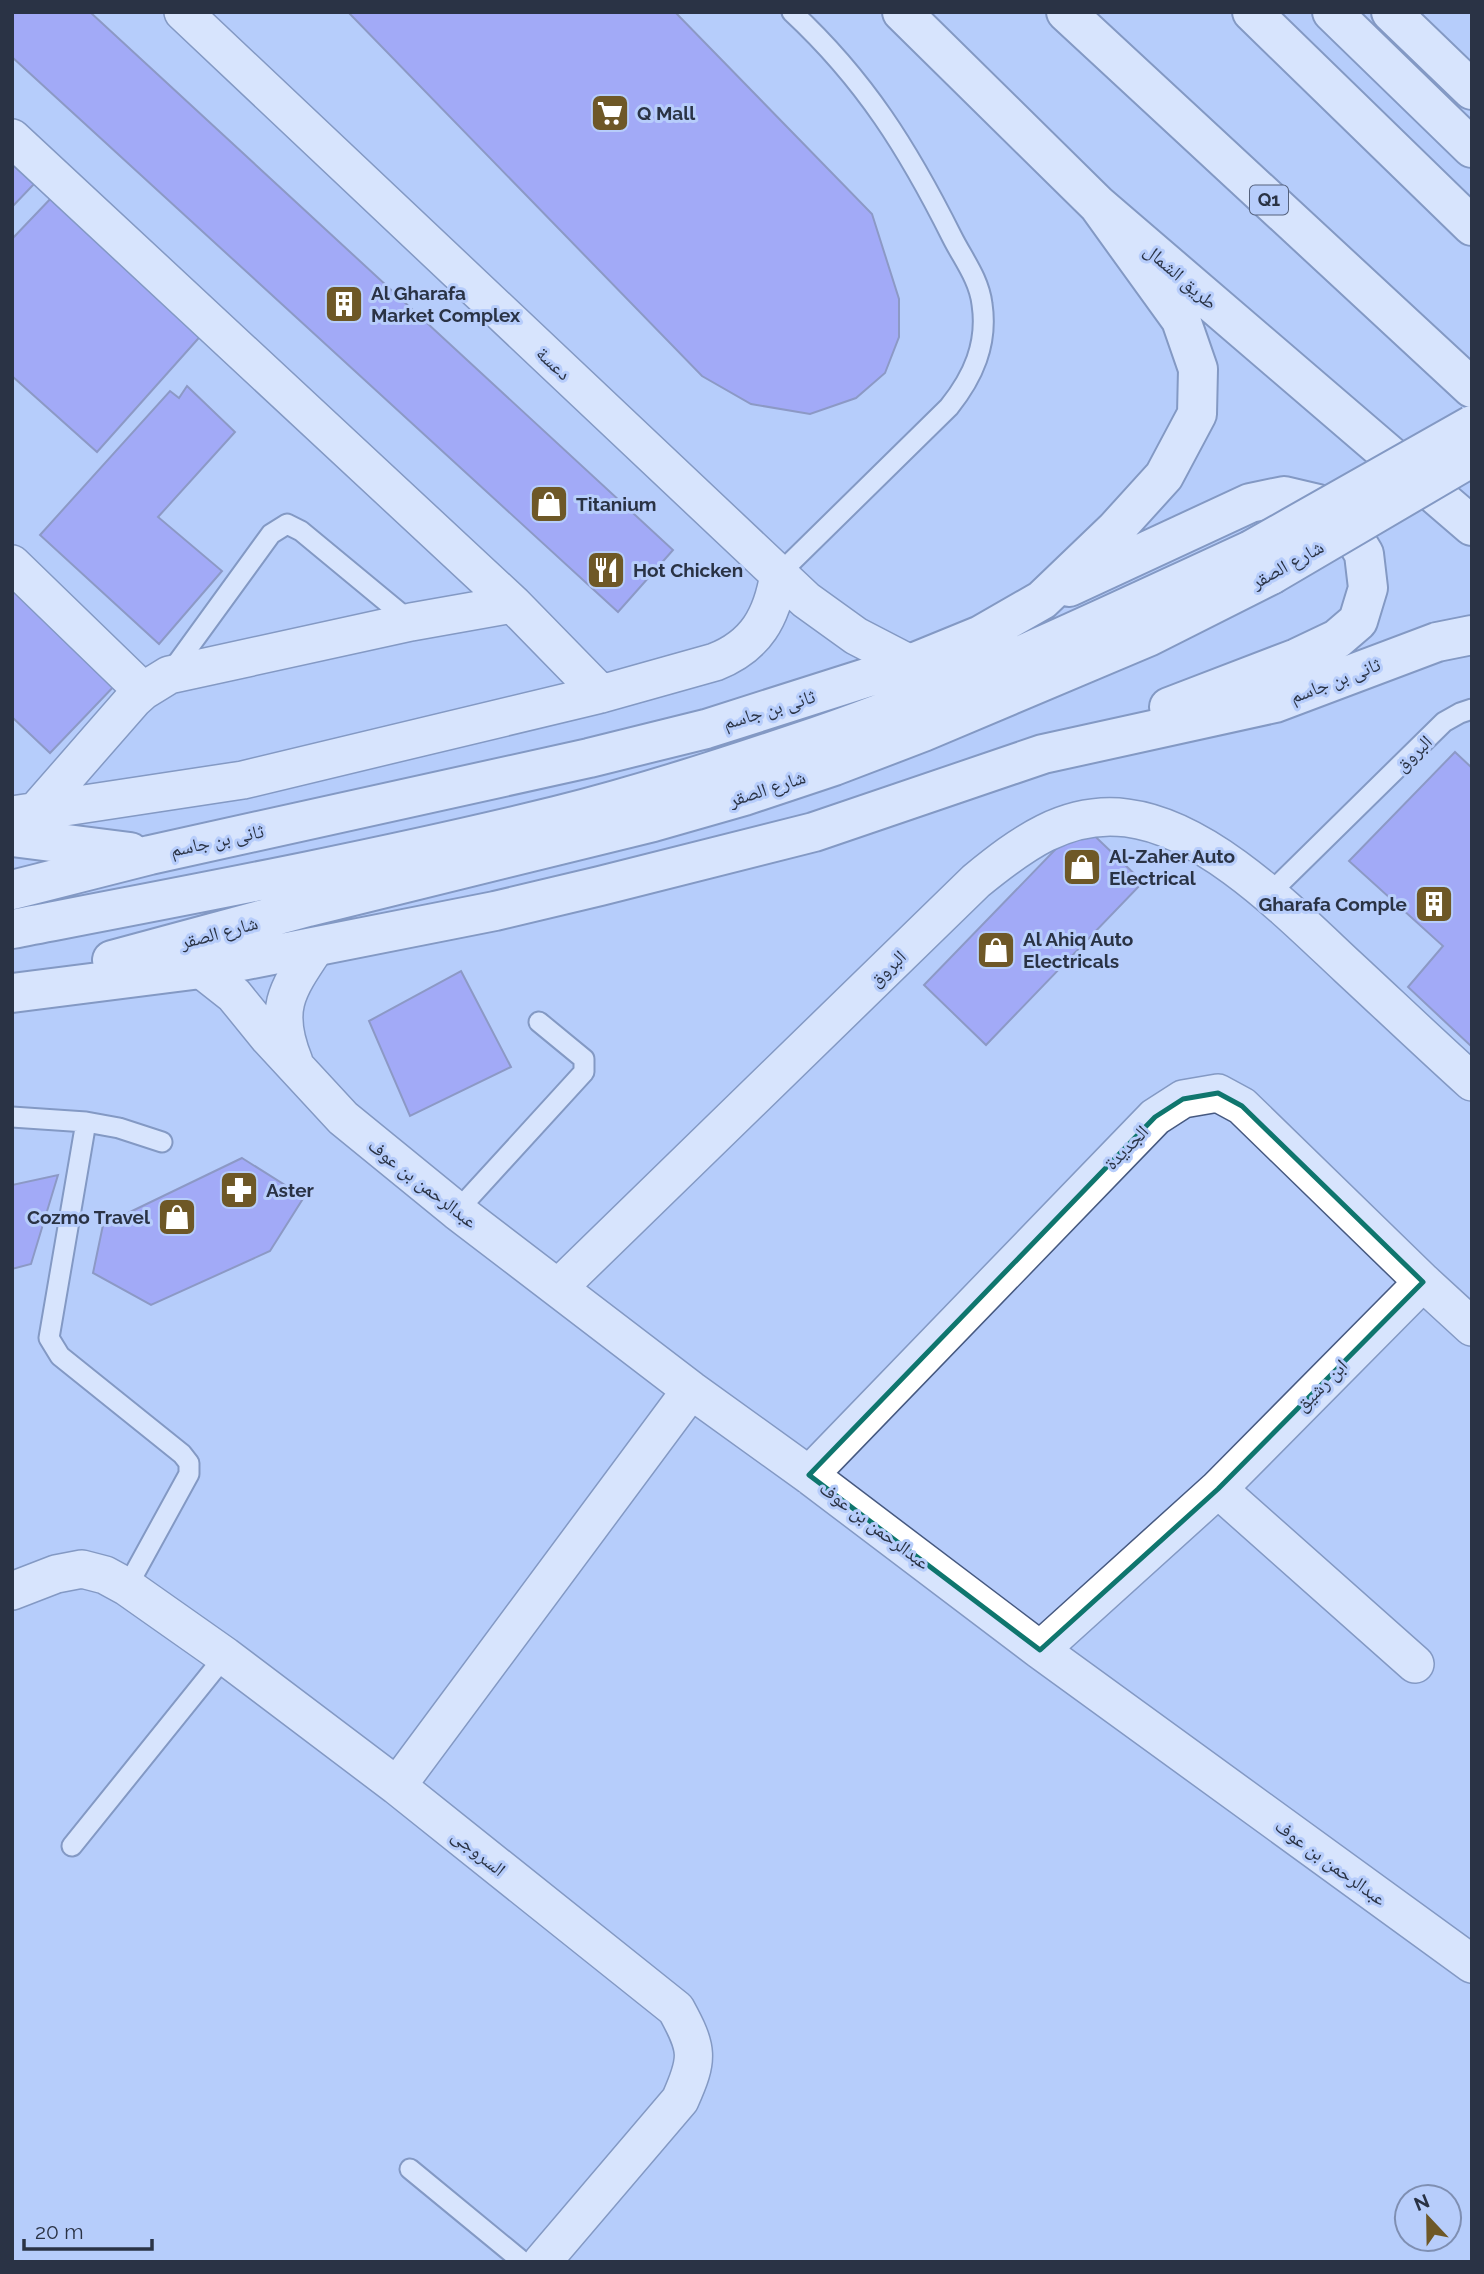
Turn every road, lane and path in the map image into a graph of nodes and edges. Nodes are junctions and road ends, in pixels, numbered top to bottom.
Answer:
1 (183, 12) edge
2 (792, 12) edge
3 (902, 12) edge
4 (1066, 12) edge
5 (1252, 12) edge
6 (1332, 12) edge
7 (1391, 12) edge
8 (1472, 90) edge
9 (12, 138) edge
10 (1472, 148) edge
11 (1098, 205) junction
12 (1472, 226) edge
13 (1472, 388) edge
14 (1472, 425) edge
15 (1472, 457) edge
16 (1472, 526) edge
17 (1261, 563) junction
18 (12, 564) edge
19 (779, 574) junction
20 (1042, 600) junction
21 (513, 604) junction
22 (411, 622) junction
23 (1472, 635) edge
24 (910, 664) junction
25 (156, 683) junction
26 (601, 694) junction
27 (1472, 709) edge
28 (1043, 754) junction
29 (21, 821) edge
30 (150, 855) junction
31 (12, 890) edge
32 (1269, 894) junction
33 (12, 929) edge
34 (315, 948) junction
35 (201, 969) junction
36 (12, 988) edge
37 (12, 993) edge
38 (539, 1022) dead end
39 (296, 1066) junction
40 (1472, 1082) edge
41 (13, 1113) edge
42 (86, 1122) junction
43 (162, 1142) dead end
44 (457, 1210) junction
45 (1423, 1282) junction
46 (559, 1287) junction
47 (1472, 1326) edge
48 (691, 1390) junction
49 (809, 1475) junction
50 (1218, 1489) junction
51 (127, 1587) junction
52 (12, 1591) edge
53 (1040, 1650) junction
54 (225, 1656) junction
55 (1415, 1664) dead end
56 (397, 1786) junction
57 (72, 1846) dead end
58 (1472, 1964) edge
59 (410, 2169) dead end
60 (523, 2262) edge
61 (542, 2262) edge

1 - 19 street, دعسة
2 - 19 lane
3 - 11 main road, طريق الشمال
4 - 13 main road, Q1
5 - 12 main road
6 - 10 main road
7 - 8 main road
9 - 21 street
11 - 16 main road, طريق الشمال
11 - 20 main road, ثانى بن جاسم
14 - 17 main road, شارع الصقر, bridge
15 - 17 main road, شارع الصقر, bridge
17 - 33 main road, شارع الصقر
17 - 36 main road, شارع الصقر
18 - 25 street
19 - 24 street, دعسة
19 - 26 street
20 - 24 main road, ثانى بن جاسم
20 - 28 main road
21 - 22 street
21 - 26 street
22 - 25 street
22 - 25 lane
23 - 28 main road, ثانى بن جاسم
24 - 30 main road, ثانى بن جاسم
25 - 29 street
26 - 29 street
27 - 32 lane, البروق
28 - 34 main road, ثانى بن جاسم
29 - 30 main road
30 - 31 main road, ثانى بن جاسم
32 - 40 street, البروق
32 - 46 street, البروق
34 - 35 main road, ثانى بن جاسم
34 - 39 street, عبدالرحمن بن عوف
35 - 37 main road, ثانى بن جاسم
35 - 39 street, عبدالرحمن بن عوف
38 - 44 lane
39 - 44 street, عبدالرحمن بن عوف
41 - 42 lane
42 - 43 lane
42 - 51 lane
44 - 46 street, عبدالرحمن بن عوف
45 - 47 street, الجديدة
45 - 49 street, الجديدة
45 - 50 street, ابن رشيق
46 - 48 street, عبدالرحمن بن عوف
48 - 49 street, عبدالرحمن بن عوف
48 - 56 street
49 - 53 street, عبدالرحمن بن عوف
50 - 53 street, ابن رشيق
50 - 55 street
51 - 52 street, السروجى
51 - 54 street, السروجى
53 - 58 street, عبدالرحمن بن عوف
54 - 56 street, السروجى
54 - 57 lane
56 - 61 street, السروجى
59 - 60 lane

